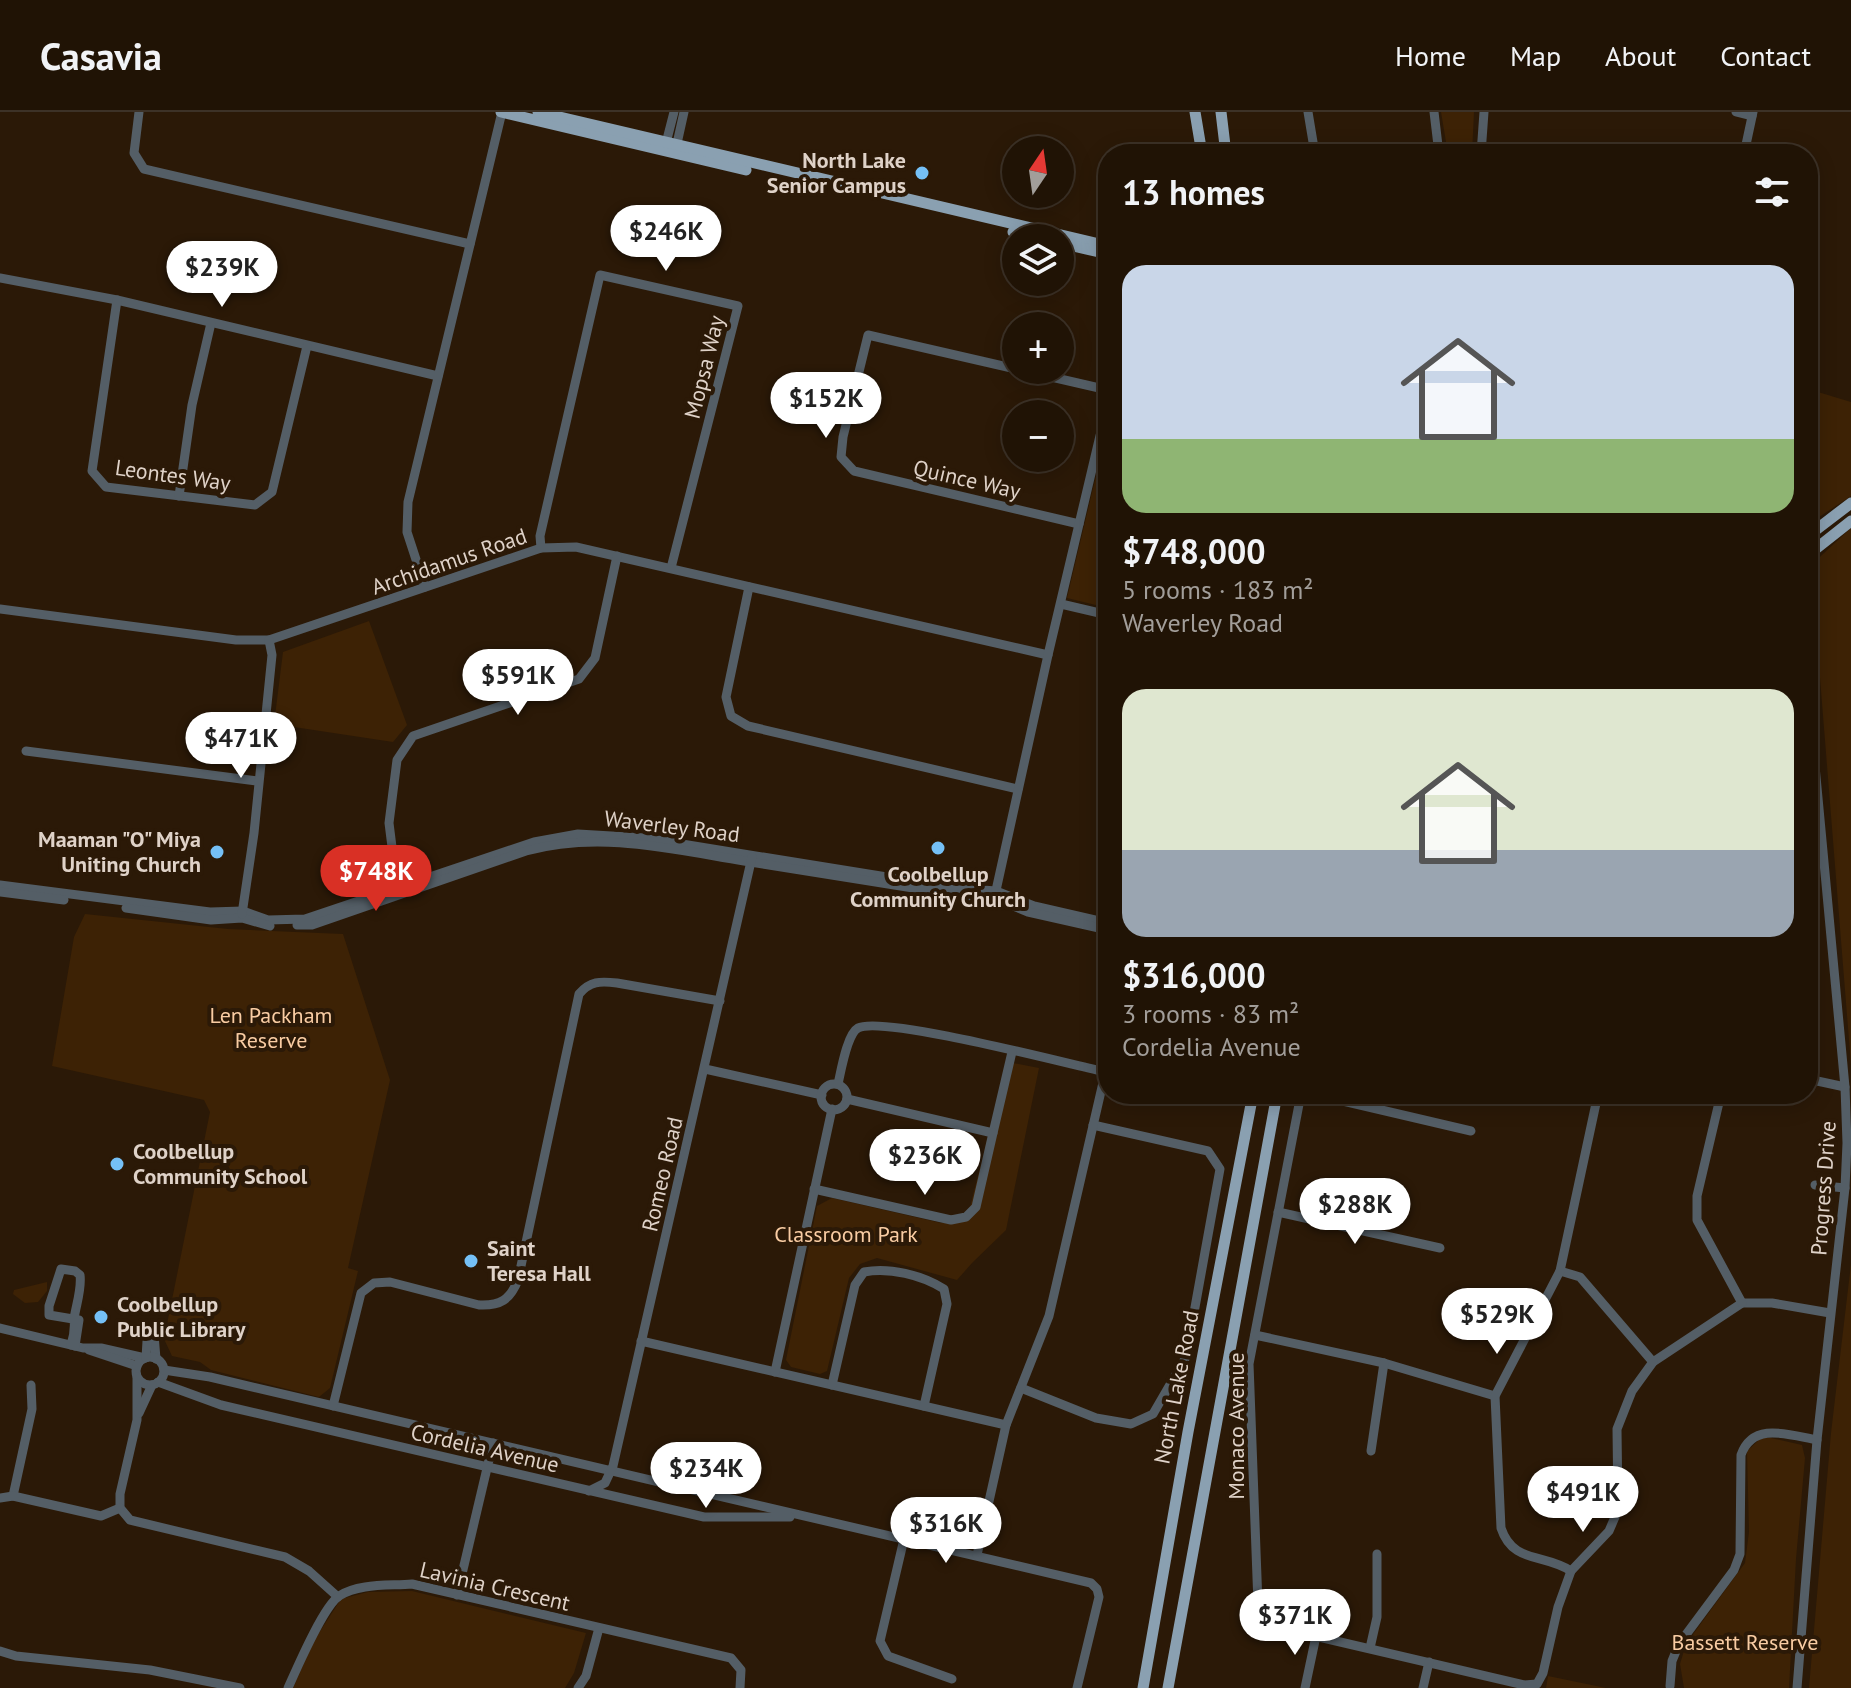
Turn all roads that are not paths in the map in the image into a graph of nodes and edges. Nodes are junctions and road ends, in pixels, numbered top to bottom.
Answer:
1 (139, 112) edge
2 (502, 112) edge
3 (538, 112) edge
4 (674, 112) edge
5 (684, 112) edge
6 (1195, 112) edge
7 (1221, 112) edge
8 (1308, 112) edge
9 (1434, 112) edge
10 (1484, 112) edge
11 (1736, 112) edge
12 (1753, 114) edge
13 (1200, 144) edge
14 (1225, 144) edge
15 (1313, 144) edge
16 (1438, 144) edge
17 (1482, 144) edge
18 (1746, 144) edge
19 (671, 148) junction
20 (1002, 229) edge
21 (470, 244) junction
22 (1098, 244) edge
23 (1074, 246) edge
24 (1098, 252) edge
25 (0, 278) edge
26 (117, 300) junction
27 (211, 323) junction
28 (307, 346) junction
29 (1002, 366) edge
30 (438, 376) junction
31 (1074, 382) edge
32 (1098, 388) edge
33 (1098, 444) edge
34 (179, 496) junction
35 (1851, 503) edge
36 (1851, 521) edge
37 (1079, 524) junction
38 (1818, 528) edge
39 (1818, 547) edge
40 (541, 548) junction
41 (617, 556) junction
42 (671, 568) junction
43 (425, 587) junction
44 (749, 587) junction
45 (1061, 604) junction
46 (0, 609) edge
47 (1098, 613) edge
48 (269, 640) junction
49 (1048, 655) junction
50 (26, 751) dead end
51 (257, 781) junction
52 (1018, 789) junction
53 (1818, 798) edge
54 (752, 858) junction
55 (0, 885) edge
56 (405, 889) junction
57 (0, 892) edge
58 (995, 894) junction
59 (242, 914) junction
60 (1098, 921) edge
61 (1098, 928) edge
62 (720, 1001) junction
63 (1012, 1052) junction
64 (705, 1069) junction
65 (1098, 1070) edge
66 (1818, 1081) edge
67 (838, 1084) junction
68 (1845, 1087) junction
69 (822, 1095) junction
70 (847, 1099) junction
71 (1098, 1103) edge
72 (1251, 1104) edge
73 (1275, 1104) edge
74 (1299, 1104) edge
75 (1356, 1104) edge
76 (1596, 1104) edge
77 (1719, 1104) edge
78 (832, 1109) junction
79 (1093, 1125) junction
80 (1471, 1131) dead end
81 (993, 1133) junction
82 (1815, 1185) dead end
83 (1845, 1188) junction
84 (814, 1189) junction
85 (1278, 1212) junction
86 (1440, 1248) dead end
87 (1560, 1271) junction
88 (1742, 1303) junction
89 (1830, 1313) junction
90 (74, 1319) junction
91 (0, 1328) edge
92 (154, 1334) dead end
93 (1255, 1335) junction
94 (641, 1341) junction
95 (76, 1346) junction
96 (149, 1358) junction
97 (1653, 1362) junction
98 (1384, 1363) junction
99 (164, 1370) junction
100 (137, 1371) junction
101 (775, 1372) junction
102 (155, 1384) junction
103 (31, 1385) dead end
104 (832, 1385) junction
105 (1021, 1388) junction
106 (1495, 1396) junction
107 (333, 1406) junction
108 (924, 1406) junction
109 (137, 1420) junction
110 (1006, 1425) junction
111 (1817, 1440) junction
112 (493, 1443) junction
113 (1371, 1451) dead end
114 (487, 1467) junction
115 (611, 1470) junction
116 (589, 1491) junction
117 (13, 1496) junction
118 (0, 1498) edge
119 (120, 1508) junction
120 (808, 1516) junction
121 (904, 1539) junction
122 (1377, 1554) dead end
123 (977, 1555) junction
124 (1571, 1571) junction
125 (457, 1595) junction
126 (338, 1597) junction
127 (599, 1628) junction
128 (1316, 1636) junction
129 (1370, 1648) junction
130 (0, 1651) edge
131 (16, 1656) junction
132 (0, 1657) edge
133 (1429, 1662) junction
134 (952, 1679) dead end
135 (1537, 1686) edge
136 (1670, 1686) dead end
137 (240, 1688) edge
138 (288, 1688) edge
139 (578, 1688) edge
140 (740, 1688) edge
141 (1077, 1688) edge
142 (1143, 1688) edge
143 (1168, 1688) edge
144 (1305, 1688) edge
145 (1423, 1688) edge
146 (1797, 1688) edge

1 - 21 street
2 - 19 main road
2 - 21 street
3 - 19 main road
4 - 19 street
5 - 19 street
6 - 13 main road
7 - 14 main road
8 - 15 street
9 - 16 street
10 - 17 street
11 - 12 street
12 - 18 street
19 - 20 main road
19 - 22 main road
21 - 30 street
23 - 24 main road
25 - 26 street
26 - 27 street
26 - 34 street, Leontes Way
27 - 28 street
27 - 34 street
28 - 30 street
28 - 34 street, Leontes Way
29 - 37 street, Quince Way
30 - 43 street
31 - 32 street, Quince Way
33 - 37 street
35 - 38 main road
36 - 39 main road
37 - 45 street
40 - 41 street, Archidamus Road
40 - 42 street, Mopsa Way
40 - 43 street, Archidamus Road
41 - 42 street, Archidamus Road
41 - 56 street
42 - 44 street, Archidamus Road
43 - 48 street, Archidamus Road
44 - 49 street, Archidamus Road
44 - 52 street
45 - 47 street
45 - 49 street
46 - 48 street, Archidamus Road
48 - 51 street
49 - 52 street
50 - 51 street
51 - 59 street
52 - 58 street
53 - 68 street, Progress Drive
54 - 56 street, Waverley Road
54 - 58 street, Waverley Road
54 - 62 street, Romeo Road
55 - 59 street, Waverley Road
56 - 59 street, Waverley Road
57 - 59 street, Waverley Road
58 - 60 street, Waverley Road
58 - 61 street, Waverley Road
62 - 64 street, Romeo Road
62 - 107 street
63 - 65 street
63 - 67 street
63 - 81 street
64 - 69 street
64 - 94 street, Romeo Road
66 - 68 street
67 - 69 street
67 - 70 street
68 - 83 street, Progress Drive
69 - 78 street
70 - 78 street
70 - 81 street
71 - 79 street
72 - 142 main road, North Lake Road
73 - 143 main road, North Lake Road
74 - 85 street, Monaco Avenue
75 - 80 street
76 - 87 street
77 - 88 street
78 - 84 street
79 - 105 street
79 - 105 street
81 - 84 street
82 - 83 street
83 - 89 street, Progress Drive
84 - 101 street
85 - 86 street
85 - 93 street, Monaco Avenue
87 - 97 street
87 - 106 street
88 - 89 street
88 - 97 street
89 - 111 street, Progress Drive
90 - 90 street
90 - 95 street
91 - 95 street
92 - 96 street
93 - 98 street
93 - 128 street, Monaco Avenue
94 - 101 street
94 - 115 street, Romeo Road
95 - 96 street
95 - 100 street, Cordelia Avenue
96 - 99 street
96 - 100 street
97 - 124 street
98 - 106 street
98 - 113 street
99 - 102 street
99 - 107 street, Cordelia Avenue
100 - 102 street, Cordelia Avenue
100 - 109 street
101 - 104 street
102 - 109 street
102 - 114 street, Cordelia Avenue
103 - 117 street
104 - 108 street
104 - 108 street
105 - 110 street
106 - 124 street
107 - 112 street, Cordelia Avenue
108 - 110 street
109 - 119 street
110 - 123 street
111 - 136 street
111 - 146 street, Progress Drive
112 - 114 street
112 - 115 street, Cordelia Avenue
114 - 116 street, Cordelia Avenue
114 - 125 street
115 - 116 street
115 - 120 street, Cordelia Avenue
116 - 120 street, Cordelia Avenue
117 - 118 street
117 - 119 street
119 - 126 street
120 - 121 street, Cordelia Avenue
121 - 123 street, Cordelia Avenue
121 - 134 street
122 - 129 street
123 - 141 street, Cordelia Avenue
124 - 135 street
125 - 126 street, Lavinia Crescent
125 - 127 street, Lavinia Crescent
126 - 138 street
127 - 139 street
127 - 140 street, Lavinia Crescent
128 - 129 street
128 - 144 street
129 - 133 street
130 - 131 street
131 - 132 street
131 - 137 street
133 - 135 street
133 - 145 street

